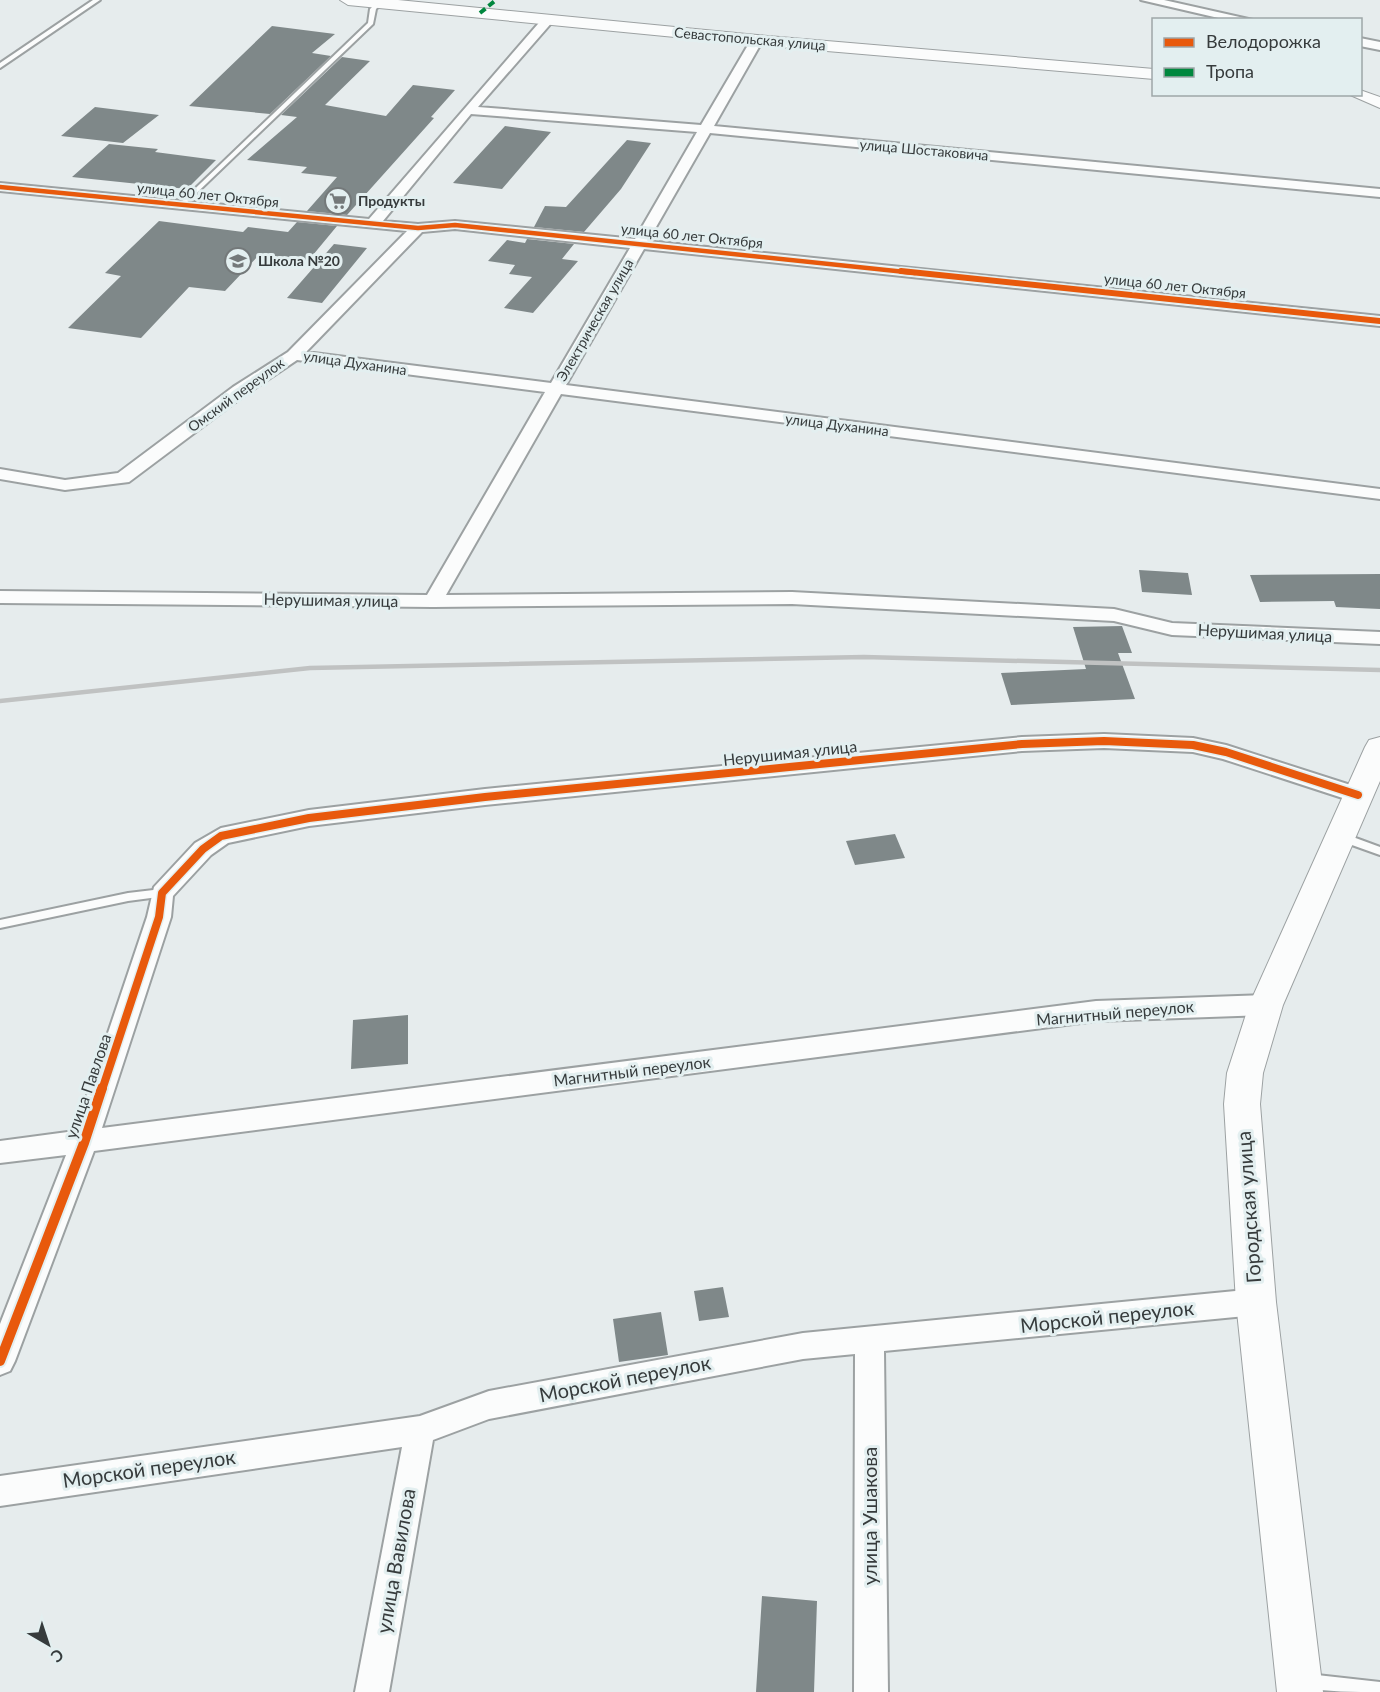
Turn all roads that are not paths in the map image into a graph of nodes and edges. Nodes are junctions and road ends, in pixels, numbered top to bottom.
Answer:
1 (98, 0) edge
2 (348, 0) edge
3 (1148, 0) edge
4 (379, 3) junction
5 (1237, 18) edge
6 (548, 20) junction
7 (757, 40) junction
8 (1362, 42) edge
9 (1380, 46) edge
10 (0, 66) edge
11 (1152, 74) edge
12 (1362, 96) edge
13 (1380, 103) edge
14 (468, 110) junction
15 (705, 129) junction
16 (0, 187) edge
17 (1380, 193) edge
18 (180, 206) junction
19 (373, 224) junction
20 (418, 228) junction
21 (639, 244) junction
22 (1380, 321) edge
23 (294, 355) junction
24 (555, 389) junction
25 (0, 474) edge
26 (1380, 494) edge
27 (0, 597) edge
28 (434, 601) junction
29 (1380, 638) edge
30 (1380, 747) edge
31 (1358, 795) junction
32 (1339, 836) junction
33 (1380, 851) edge
34 (162, 893) junction
35 (0, 924) edge
36 (1266, 1005) junction
37 (84, 1143) junction
38 (0, 1152) edge
39 (1256, 1302) junction
40 (869, 1341) junction
41 (0, 1361) edge
42 (420, 1430) junction
43 (0, 1491) edge
44 (1300, 1687) edge
45 (1380, 1690) edge
46 (372, 1692) edge
47 (871, 1692) edge

1 - 10 lane
2 - 4 street, Севастопольская улица
3 - 5 street
4 - 6 street, Севастопольская улица
4 - 18 lane
6 - 7 street, Севастопольская улица
6 - 14 street
7 - 11 street, Севастопольская улица
7 - 15 street, Электрическая улица
8 - 9 street
12 - 13 street
14 - 15 street, улица Шостаковича
14 - 19 street
15 - 17 street, улица Шостаковича
15 - 21 street, Электрическая улица
16 - 18 street, улица 60 лет Октября
18 - 19 street, улица 60 лет Октября
19 - 20 street, улица 60 лет Октября
20 - 21 street, улица 60 лет Октября
20 - 23 street, Омский переулок
21 - 22 street, улица 60 лет Октября
21 - 24 street, Электрическая улица
23 - 24 street, улица Духанина
23 - 25 street, Омский переулок
24 - 26 street, улица Духанина
24 - 28 street, Электрическая улица
27 - 28 street, Нерушимая улица
28 - 29 street, Нерушимая улица
30 - 31 street, Городская улица
31 - 32 street, Городская улица
31 - 34 street, Нерушимая улица
32 - 33 lane
32 - 36 street, Городская улица
34 - 35 lane
34 - 37 street, улица Павлова
36 - 37 street, Магнитный переулок
36 - 39 street, Городская улица
37 - 38 street, Магнитный переулок
37 - 41 street, улица Павлова
39 - 40 street, Морской переулок
39 - 44 street, Городская улица
40 - 42 street, Морской переулок
40 - 47 street, улица Ушакова
42 - 43 street, Морской переулок
42 - 46 street, улица Вавилова
44 - 45 lane

